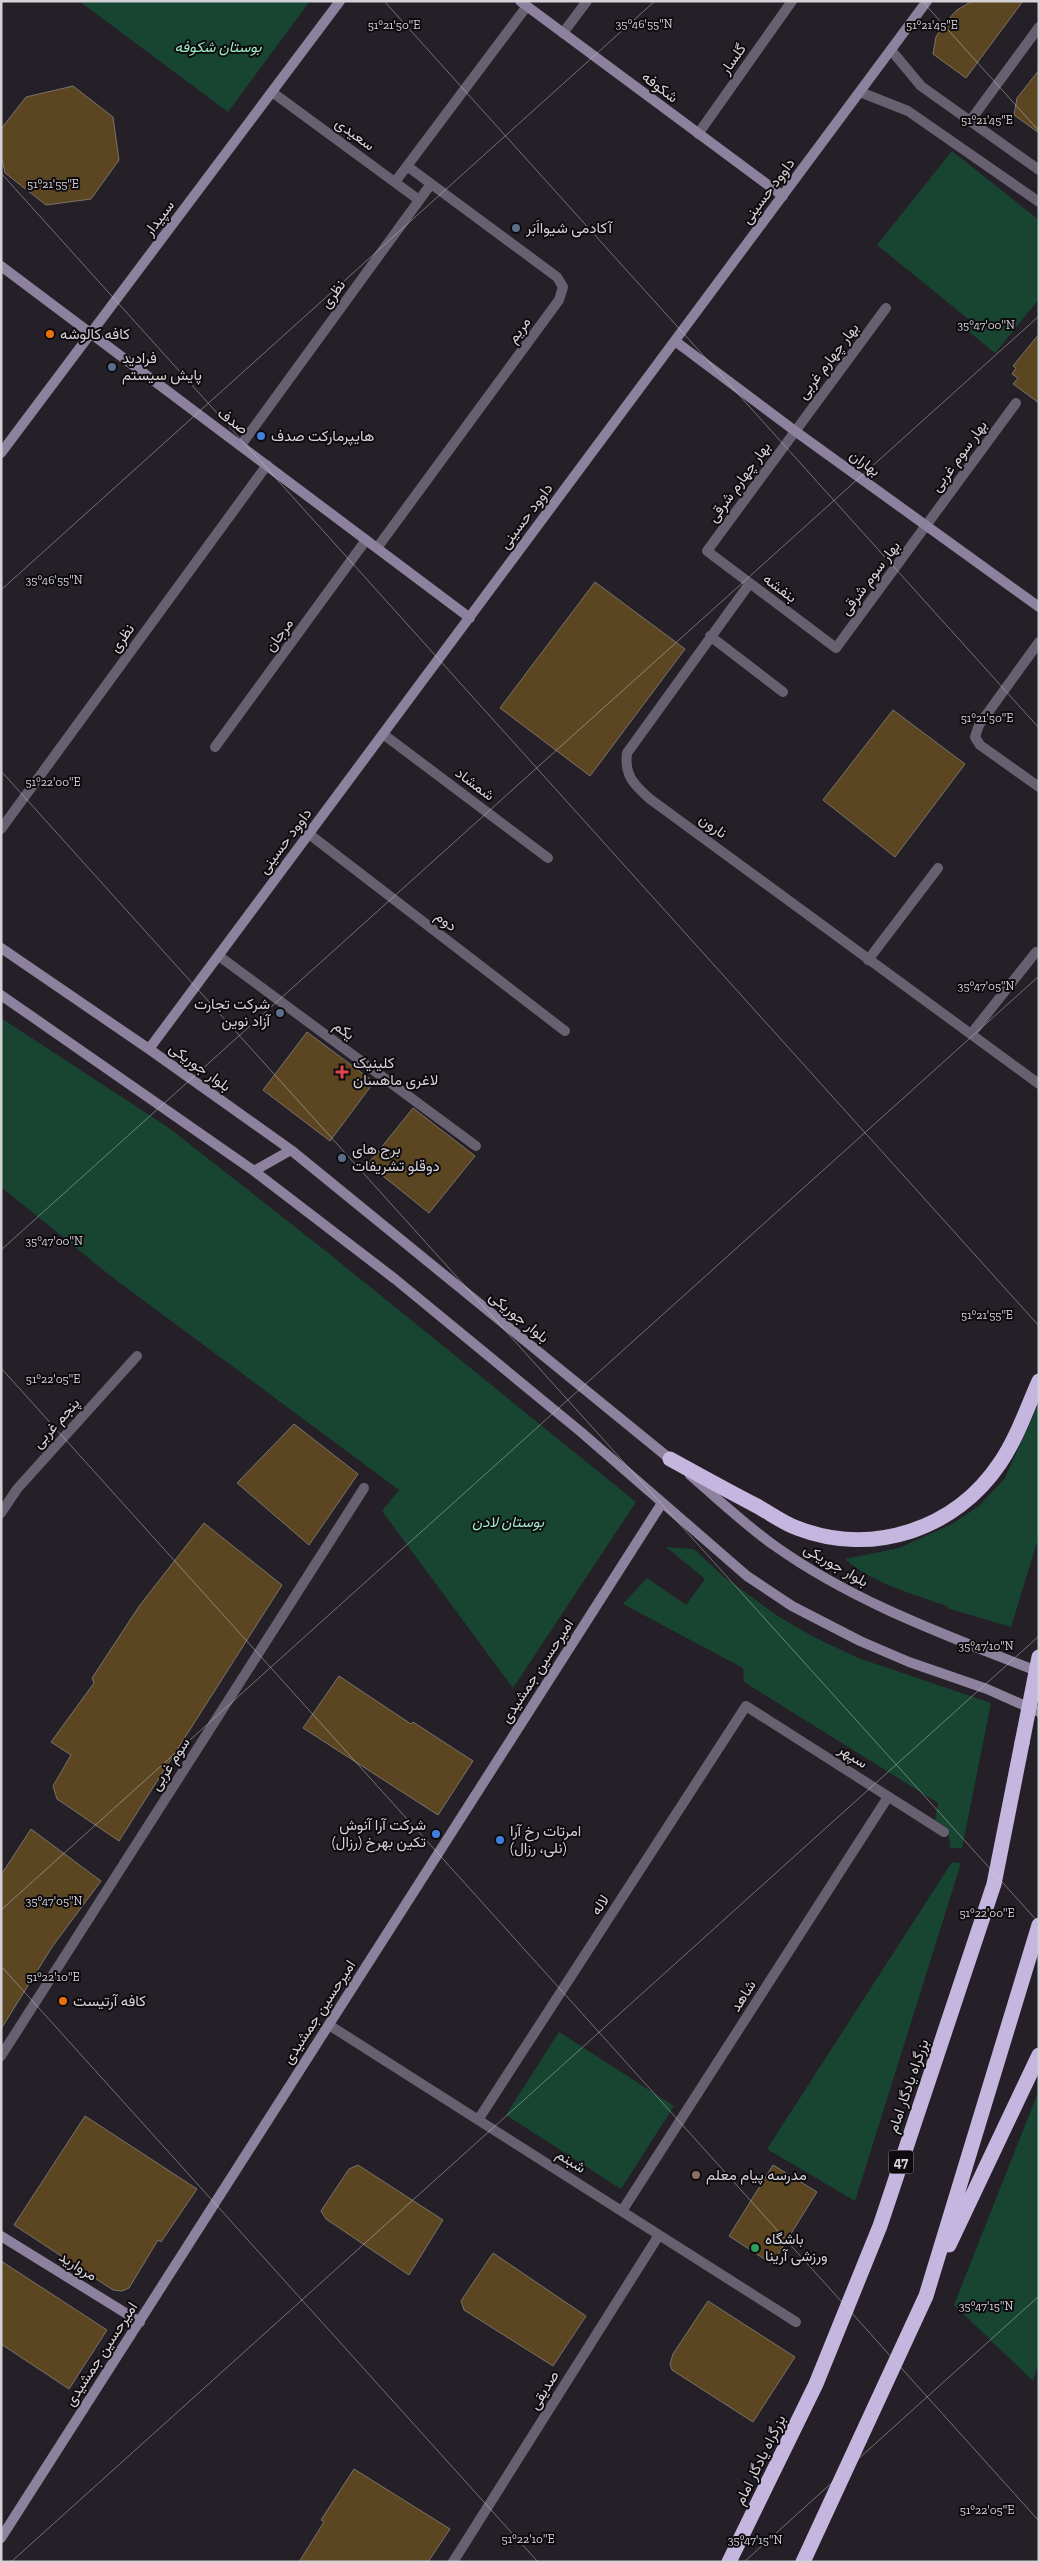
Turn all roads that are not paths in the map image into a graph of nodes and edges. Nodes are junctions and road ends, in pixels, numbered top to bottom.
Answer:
1 (340, 1) edge
2 (587, 1) edge
3 (792, 1) edge
4 (927, 1) edge
5 (524, 4) edge
6 (1039, 27) edge
7 (563, 33) junction
8 (891, 50) junction
9 (272, 92) junction
10 (860, 92) junction
11 (970, 121) junction
12 (698, 134) junction
13 (407, 166) junction
14 (1039, 170) edge
15 (395, 182) junction
16 (431, 184) junction
17 (782, 196) junction
18 (419, 200) junction
19 (1039, 202) edge
20 (1, 266) edge
21 (886, 308) dead end
22 (91, 333) junction
23 (675, 341) junction
24 (1016, 403) dead end
25 (795, 431) junction
26 (241, 446) junction
27 (1, 453) edge
28 (267, 465) junction
29 (927, 526) junction
30 (366, 540) junction
31 (377, 548) junction
32 (707, 551) joint
33 (750, 583) junction
34 (1039, 607) edge
35 (470, 618) junction
36 (710, 636) junction
37 (1039, 642) edge
38 (836, 648) joint
39 (783, 692) dead end
40 (383, 734) junction
41 (215, 747) dead end
42 (1039, 787) edge
43 (1, 829) edge
44 (309, 834) junction
45 (548, 858) dead end
46 (938, 868) dead end
47 (1, 948) edge
48 (1036, 952) dead end
49 (218, 956) junction
50 (868, 960) junction
51 (1, 995) edge
52 (565, 1031) dead end
53 (971, 1034) junction
54 (149, 1049) junction
55 (1039, 1084) edge
56 (476, 1146) dead end
57 (291, 1150) junction
58 (254, 1171) junction
59 (137, 1356) dead end
60 (1039, 1380) edge
61 (670, 1459) junction
62 (364, 1488) dead end
63 (662, 1503) junction
64 (1, 1513) edge
65 (1039, 1656) edge
66 (1039, 1672) edge
67 (746, 1706) joint
68 (1039, 1712) edge
69 (888, 1797) junction
70 (944, 1832) dead end
71 (1039, 1925) edge
72 (329, 2025) junction
73 (1039, 2055) edge
74 (1, 2056) edge
75 (478, 2120) junction
76 (622, 2211) junction
77 (659, 2235) junction
78 (1, 2236) edge
79 (926, 2296) junction
80 (140, 2322) junction
81 (796, 2322) dead end
82 (1, 2538) edge
83 (453, 2562) edge
84 (730, 2562) edge
85 (802, 2562) edge

1 - 9 street, سپیدار
2 - 7 street
3 - 12 street, گلسار
4 - 8 street, داوود حسینی
5 - 7 street, شکوفه
5 - 13 street
6 - 11 street
7 - 12 street, شکوفه
8 - 10 street, داوود حسینی
8 - 11 street
9 - 15 street, سعیدی
9 - 22 street, سپیدار
10 - 17 street, داوود حسینی
10 - 19 street
11 - 14 street
12 - 17 street, شکوفه
13 - 15 street
13 - 16 street, مریم
15 - 18 street, سعیدی
16 - 18 street, نظری
16 - 31 street, مریم
17 - 23 street, داوود حسینی
18 - 26 street, نظری
20 - 22 street, صدف
21 - 25 street, بهار چهارم غربی
22 - 26 street, صدف
22 - 27 street, سپیدار
23 - 25 street, بهاران
23 - 35 street, داوود حسینی
24 - 29 street, بهار سوم غربی
25 - 29 street, بهاران
25 - 32 street, بهار چهارم شرقی
26 - 28 street, صدف
28 - 30 street, صدف
28 - 43 street, نظری
29 - 34 street, بهاران
29 - 38 street, بهار سوم شرقی
30 - 31 street, صدف
30 - 41 street, مرجان
31 - 35 street, صدف
32 - 33 street, بنفشه
33 - 36 street, نارون
33 - 38 street, بنفشه
35 - 40 street, داوود حسینی
36 - 39 street
36 - 50 street, نارون
37 - 42 street
40 - 44 street, داوود حسینی
40 - 45 street, شمشاد
44 - 49 street, داوود حسینی
44 - 52 street, دوم
46 - 50 street
47 - 54 street, بلوار جوریکی
48 - 53 street
49 - 54 street, داوود حسینی
49 - 56 street, یکم
50 - 53 street, نارون
51 - 58 street
53 - 55 street, نارون
54 - 57 street, بلوار جوریکی
57 - 58 street
57 - 61 street, بلوار جوریکی
58 - 63 street
59 - 64 street, پنجم غربی
60 - 61 highway
61 - 66 street, بلوار جوریکی
62 - 74 street, سوم غربی
63 - 68 street
63 - 72 street, امیرحسین جمشیدی
65 - 84 highway, بزرگراه یادگار امام / 47, bridge
67 - 69 street, سپهر
67 - 75 street, لاله
69 - 70 street, سپهر
69 - 76 street, شاهد
71 - 79 highway
72 - 75 street, شبنم
72 - 80 street, امیرحسین جمشیدی
73 - 79 highway
75 - 76 street, شبنم
76 - 77 street, شبنم
77 - 81 street, شبنم
77 - 83 street, صدیقی
78 - 80 street, مروارید
79 - 85 highway
80 - 82 street, امیرحسین جمشیدی

